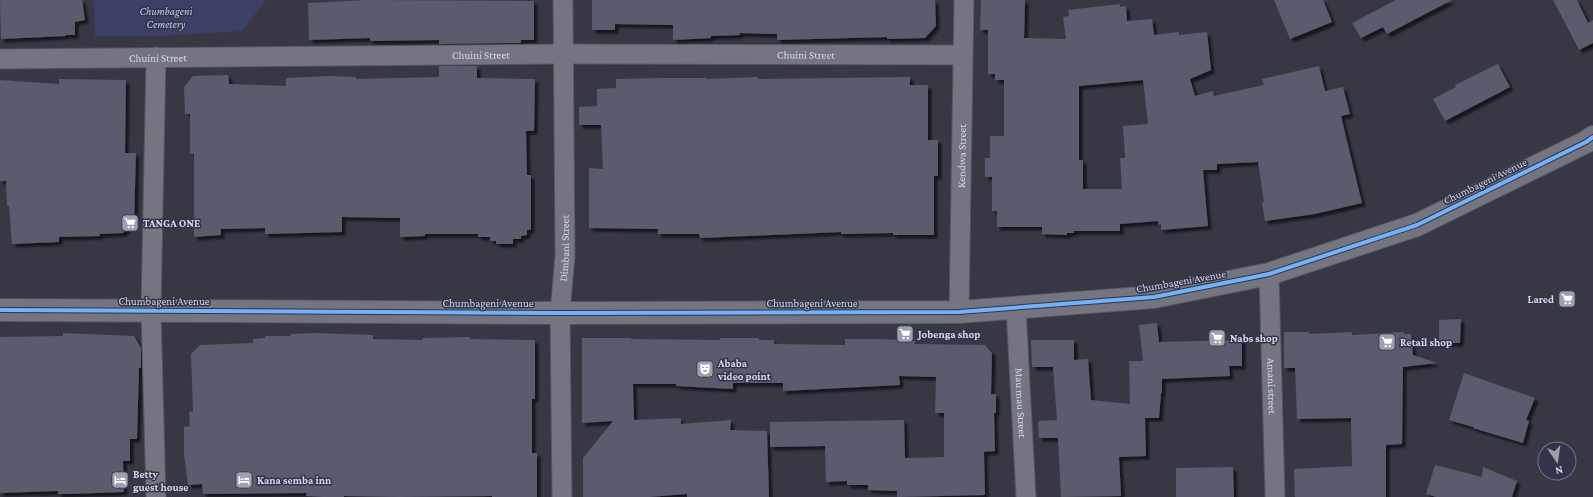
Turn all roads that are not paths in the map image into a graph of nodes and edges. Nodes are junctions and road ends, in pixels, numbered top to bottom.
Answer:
1 (563, 0) edge
2 (964, 0) edge
3 (563, 54) junction
4 (963, 54) junction
5 (156, 57) junction
6 (0, 59) edge
7 (1593, 138) edge
8 (1269, 274) junction
9 (1016, 308) junction
10 (0, 310) edge
11 (151, 310) junction
12 (959, 312) junction
13 (560, 313) junction
14 (156, 497) edge
15 (562, 497) edge
16 (1026, 497) edge
17 (1275, 497) edge

1 - 3 street, Dimbani Street
2 - 4 street, Kendwa Street
3 - 4 street, Chuini Street
3 - 5 street, Chuini Street
3 - 13 street, Dimbani Street
4 - 12 street, Kendwa Street
5 - 6 street, Chuini Street
5 - 11 street
7 - 8 street, Chumbageni Avenue
8 - 9 street, Chumbageni Avenue
8 - 17 street, Amani street
9 - 12 street, Chumbageni Avenue
9 - 16 street, Mau mau Street
10 - 11 street, Chumbageni Avenue
11 - 13 street, Chumbageni Avenue
11 - 14 street
12 - 13 street, Chumbageni Avenue
13 - 15 street, Dimbani Street

